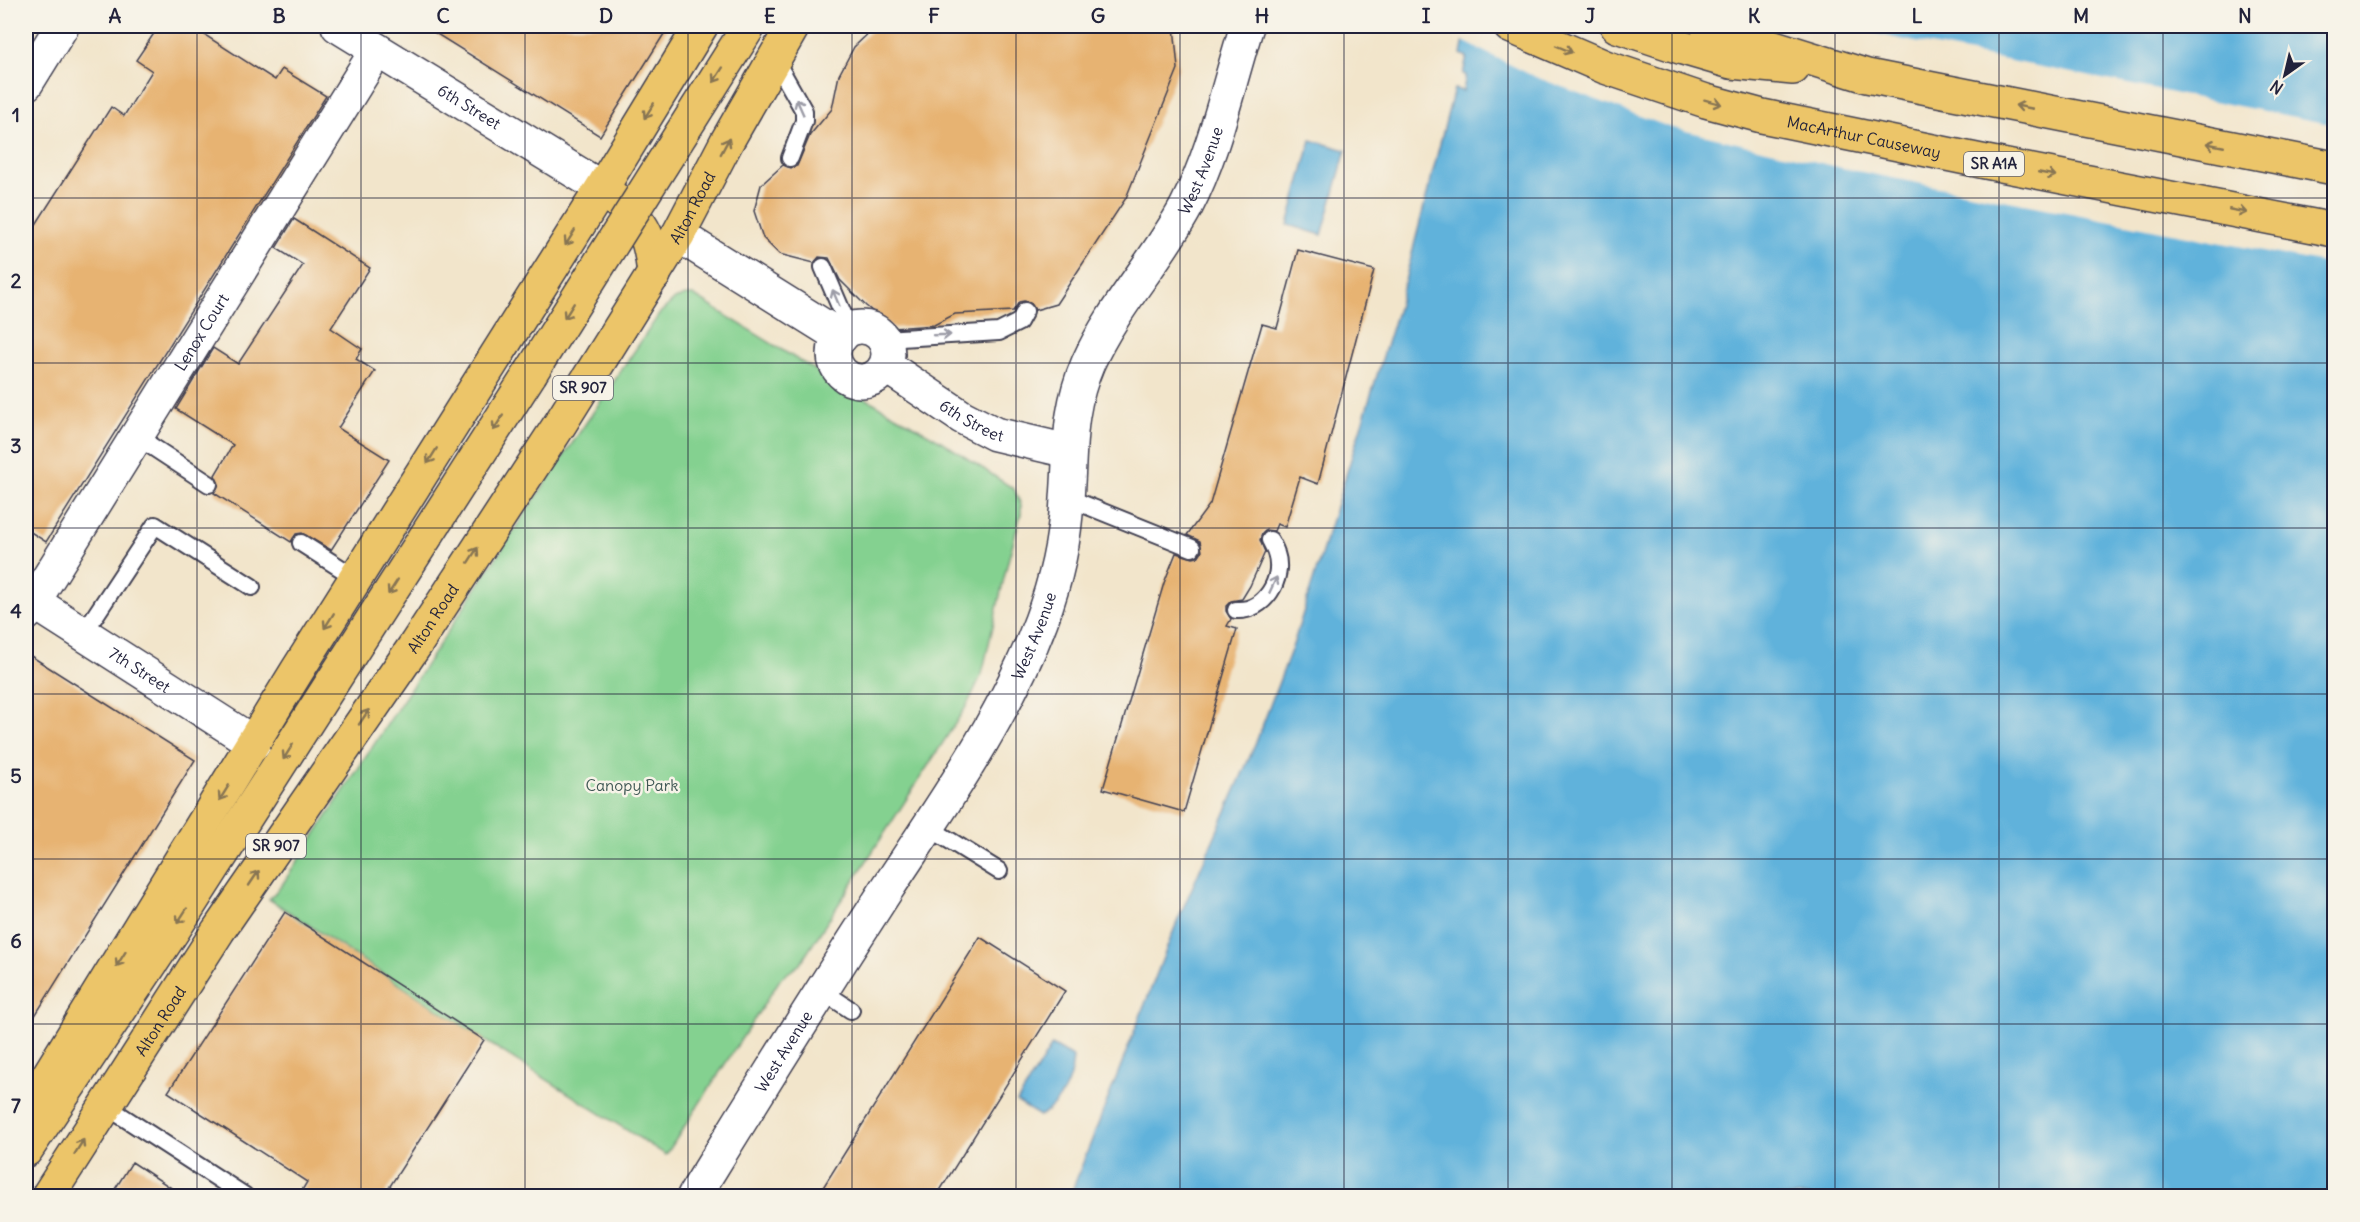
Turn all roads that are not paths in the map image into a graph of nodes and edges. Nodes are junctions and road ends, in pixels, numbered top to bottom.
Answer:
1 (62, 26) edge
2 (338, 26) edge
3 (701, 26) edge
4 (749, 26) edge
5 (793, 26) edge
6 (1247, 26) edge
7 (1510, 26) edge
8 (1617, 26) edge
9 (1707, 26) edge
10 (376, 50) junction
11 (774, 58) junction
12 (1867, 76) junction
13 (26, 84) edge
14 (790, 158) dead end
15 (2334, 168) edge
16 (602, 188) junction
17 (2334, 230) edge
18 (678, 235) junction
19 (823, 267) dead end
20 (654, 275) junction
21 (1025, 311) dead end
22 (846, 334) junction
23 (885, 353) junction
24 (136, 436) junction
25 (1068, 451) junction
26 (209, 484) dead end
27 (1068, 498) junction
28 (1270, 540) dead end
29 (301, 543) dead end
30 (1192, 548) dead end
31 (356, 578) junction
32 (252, 587) dead end
33 (28, 604) edge
34 (1236, 610) dead end
35 (83, 634) junction
36 (254, 743) junction
37 (927, 827) junction
38 (999, 871) dead end
39 (821, 990) junction
40 (851, 1010) dead end
41 (106, 1106) junction
42 (26, 1112) edge
43 (26, 1150) edge
44 (48, 1197) edge
45 (245, 1197) edge
46 (693, 1197) edge

1 - 13 street
2 - 10 street, 6th Street
3 -> 16 highway
4 -> 43 highway, bridge
5 - 11 highway, Alton Road / SR 907
6 - 25 street, West Avenue
7 -> 17 highway, MacArthur Causeway / SR A1A
8 - 12 highway
9 - 12 highway
10 - 16 street, 6th Street
10 - 24 street, Lenox Court
14 -> 11 lane
18 -> 11 highway, Alton Road / SR 907
15 -> 12 highway
16 - 20 highway
16 -> 31 highway
18 - 20 highway, Alton Road / SR 907
18 - 22 street
22 -> 19 lane
41 -> 20 highway, Alton Road / SR 907
23 -> 21 lane
22 - 23 street
22 - 23 street
23 - 25 street, 6th Street
24 - 26 lane
24 - 33 street, Lenox Court
25 - 27 street, West Avenue
27 - 30 lane
27 - 37 street, West Avenue
34 -> 28 lane
29 - 31 lane
31 -> 36 highway
32 - 35 lane
33 - 35 street, 7th Street
35 - 36 street, 7th Street
36 -> 42 highway
37 - 38 lane
37 - 39 street, West Avenue
39 - 40 lane
39 - 46 street, West Avenue
44 -> 41 highway, Alton Road / SR 907
41 - 45 lane

